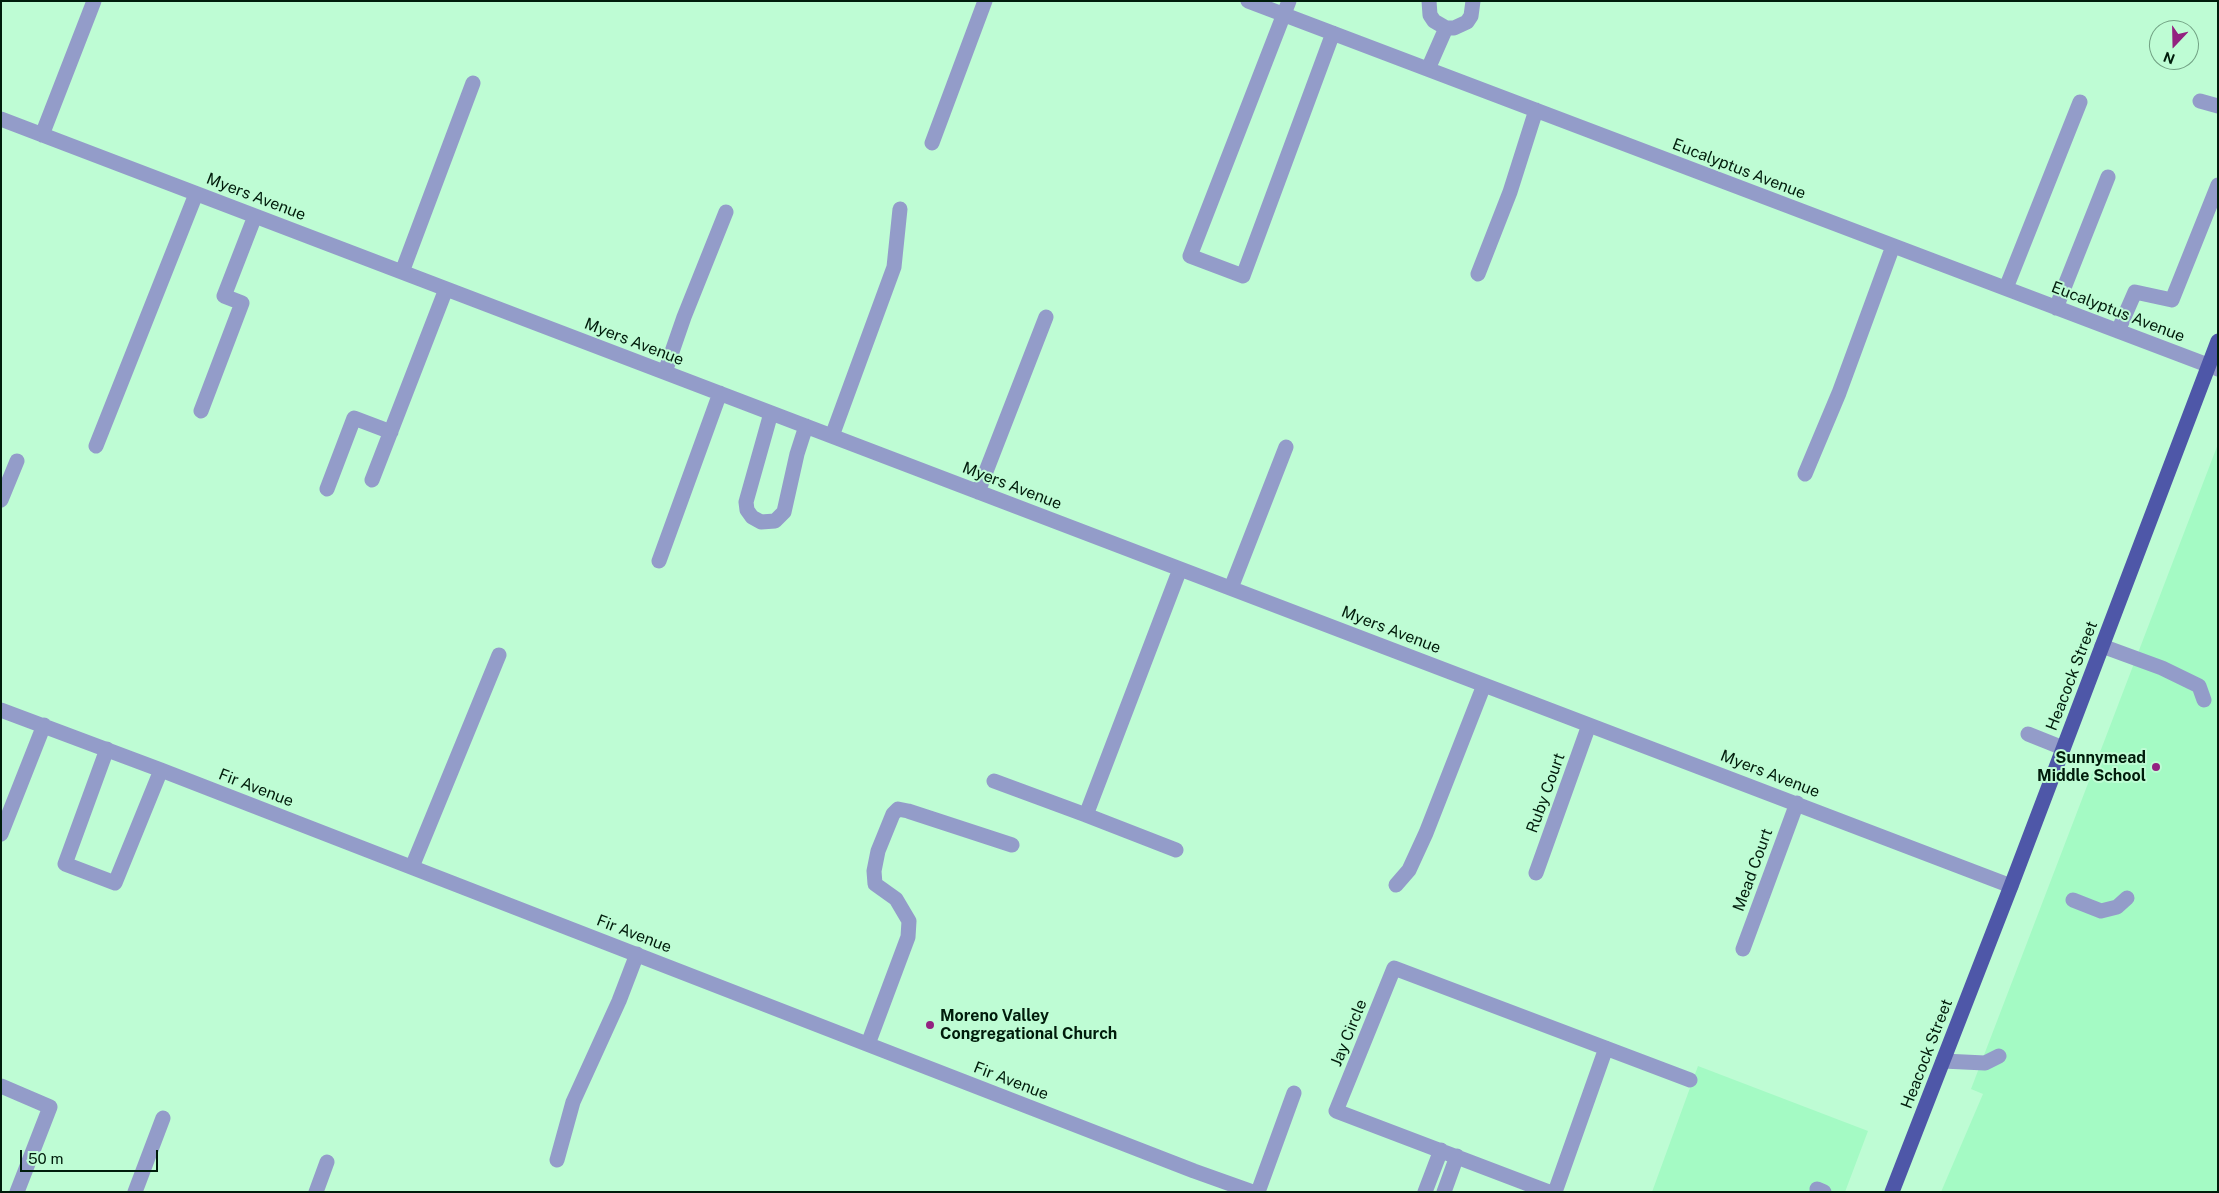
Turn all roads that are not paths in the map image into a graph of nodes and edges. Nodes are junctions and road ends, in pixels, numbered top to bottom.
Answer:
1 (94, 1) edge
2 (985, 1) edge
3 (1248, 1) edge
4 (1429, 1) edge
5 (1473, 1) edge
6 (1287, 8) edge
7 (1446, 28) junction
8 (1333, 33) junction
9 (1428, 70) junction
10 (473, 83) dead end
11 (2200, 101) dead end
12 (2080, 102) dead end
13 (2218, 106) edge
14 (1536, 110) junction
15 (1, 119) edge
16 (42, 135) junction
17 (932, 143) dead end
18 (2108, 177) dead end
19 (2218, 185) edge
20 (196, 194) junction
21 (900, 209) dead end
22 (726, 212) dead end
23 (255, 216) junction
24 (1893, 246) junction
25 (402, 272) junction
26 (1478, 274) dead end
27 (2006, 288) junction
28 (446, 289) junction
29 (2056, 308) junction
30 (1046, 317) dead end
31 (2118, 331) junction
32 (2218, 340) edge
33 (2213, 367) edge
34 (665, 372) junction
35 (720, 394) junction
36 (201, 411) dead end
37 (771, 413) junction
38 (806, 426) junction
39 (391, 432) junction
40 (832, 436) junction
41 (96, 446) dead end
42 (1286, 446) dead end
43 (17, 461) dead end
44 (1805, 474) dead end
45 (372, 480) dead end
46 (327, 489) dead end
47 (978, 492) junction
48 (1, 500) edge
49 (659, 561) dead end
50 (1180, 569) junction
51 (1231, 588) junction
52 (2102, 646) junction
53 (499, 655) dead end
54 (1484, 685) junction
55 (2204, 700) dead end
56 (1, 710) edge
57 (1589, 725) junction
58 (44, 726) junction
59 (2028, 734) dead end
60 (2063, 748) junction
61 (107, 749) junction
62 (161, 770) junction
63 (994, 781) dead end
64 (1797, 803) junction
65 (1086, 815) junction
66 (1, 834) edge
67 (1012, 845) dead end
68 (1176, 850) dead end
69 (412, 867) junction
70 (1536, 873) dead end
71 (1396, 885) dead end
72 (2011, 886) junction
73 (2127, 898) dead end
74 (2073, 900) dead end
75 (1743, 949) dead end
76 (637, 954) junction
77 (868, 1044) junction
78 (1606, 1048) junction
79 (1999, 1056) dead end
80 (1943, 1061) junction
81 (1690, 1080) dead end
82 (1, 1086) edge
83 (1294, 1093) dead end
84 (163, 1118) dead end
85 (1441, 1150) junction
86 (1457, 1156) junction
87 (557, 1160) dead end
88 (327, 1162) dead end
89 (17, 1192) edge
90 (135, 1192) edge
91 (316, 1192) edge
92 (1253, 1192) edge
93 (1258, 1192) edge
94 (1425, 1192) edge
95 (1444, 1192) edge
96 (1549, 1192) edge
97 (1556, 1192) edge
98 (1892, 1192) edge

1 - 16 street
2 - 17 street
3 - 6 street, Eucalyptus Avenue
4 - 7 street
5 - 7 street
6 - 8 street, Eucalyptus Avenue
6 - 8 street
7 - 9 street
8 - 9 street, Eucalyptus Avenue
9 - 14 street, Eucalyptus Avenue
10 - 25 street
11 - 13 street
12 - 27 street
14 - 24 street, Eucalyptus Avenue
14 - 26 street
15 - 16 street, Myers Avenue
16 - 20 street, Myers Avenue
18 - 29 street
19 - 31 street
20 - 23 street, Myers Avenue
20 - 41 street
21 - 40 street
22 - 34 street
23 - 25 street, Myers Avenue
23 - 36 street
24 - 27 street, Eucalyptus Avenue
24 - 44 street
25 - 28 street, Myers Avenue
27 - 29 street, Eucalyptus Avenue
28 - 34 street, Myers Avenue
28 - 39 street
29 - 31 street, Eucalyptus Avenue
30 - 47 street
31 - 33 street, Eucalyptus Avenue
32 - 33 main road, Heacock Street
33 - 52 main road, Heacock Street
34 - 35 street, Myers Avenue
35 - 37 street, Myers Avenue
35 - 49 street
37 - 38 street, Myers Avenue
37 - 38 street
38 - 40 street, Myers Avenue
39 - 45 street
39 - 46 street
40 - 47 street, Myers Avenue
42 - 51 street
43 - 48 street
47 - 50 street, Myers Avenue
50 - 51 street, Myers Avenue
50 - 65 street
51 - 54 street, Myers Avenue
52 - 55 street
52 - 60 main road, Heacock Street
53 - 69 street
54 - 57 street, Myers Avenue
54 - 71 street
56 - 58 street, Fir Avenue
57 - 64 street, Myers Avenue
57 - 70 street, Ruby Court
58 - 61 street, Fir Avenue
58 - 66 street
59 - 60 street
60 - 72 main road, Heacock Street
61 - 62 street, Fir Avenue
61 - 62 street
62 - 69 street, Fir Avenue
63 - 65 street
64 - 72 street, Myers Avenue
64 - 75 street, Mead Court
65 - 68 street
67 - 77 street
69 - 76 street, Fir Avenue
72 - 80 main road, Heacock Street
73 - 74 street
76 - 77 street, Fir Avenue
76 - 87 street
77 - 92 street, Fir Avenue
78 - 81 street, Jay Circle
78 - 85 street, Jay Circle
78 - 97 street
79 - 80 street
80 - 98 main road, Heacock Street
82 - 89 street
83 - 93 street
84 - 90 street
85 - 86 street, Jay Circle
85 - 94 street
86 - 95 street
86 - 96 street, Jay Circle
88 - 91 street

